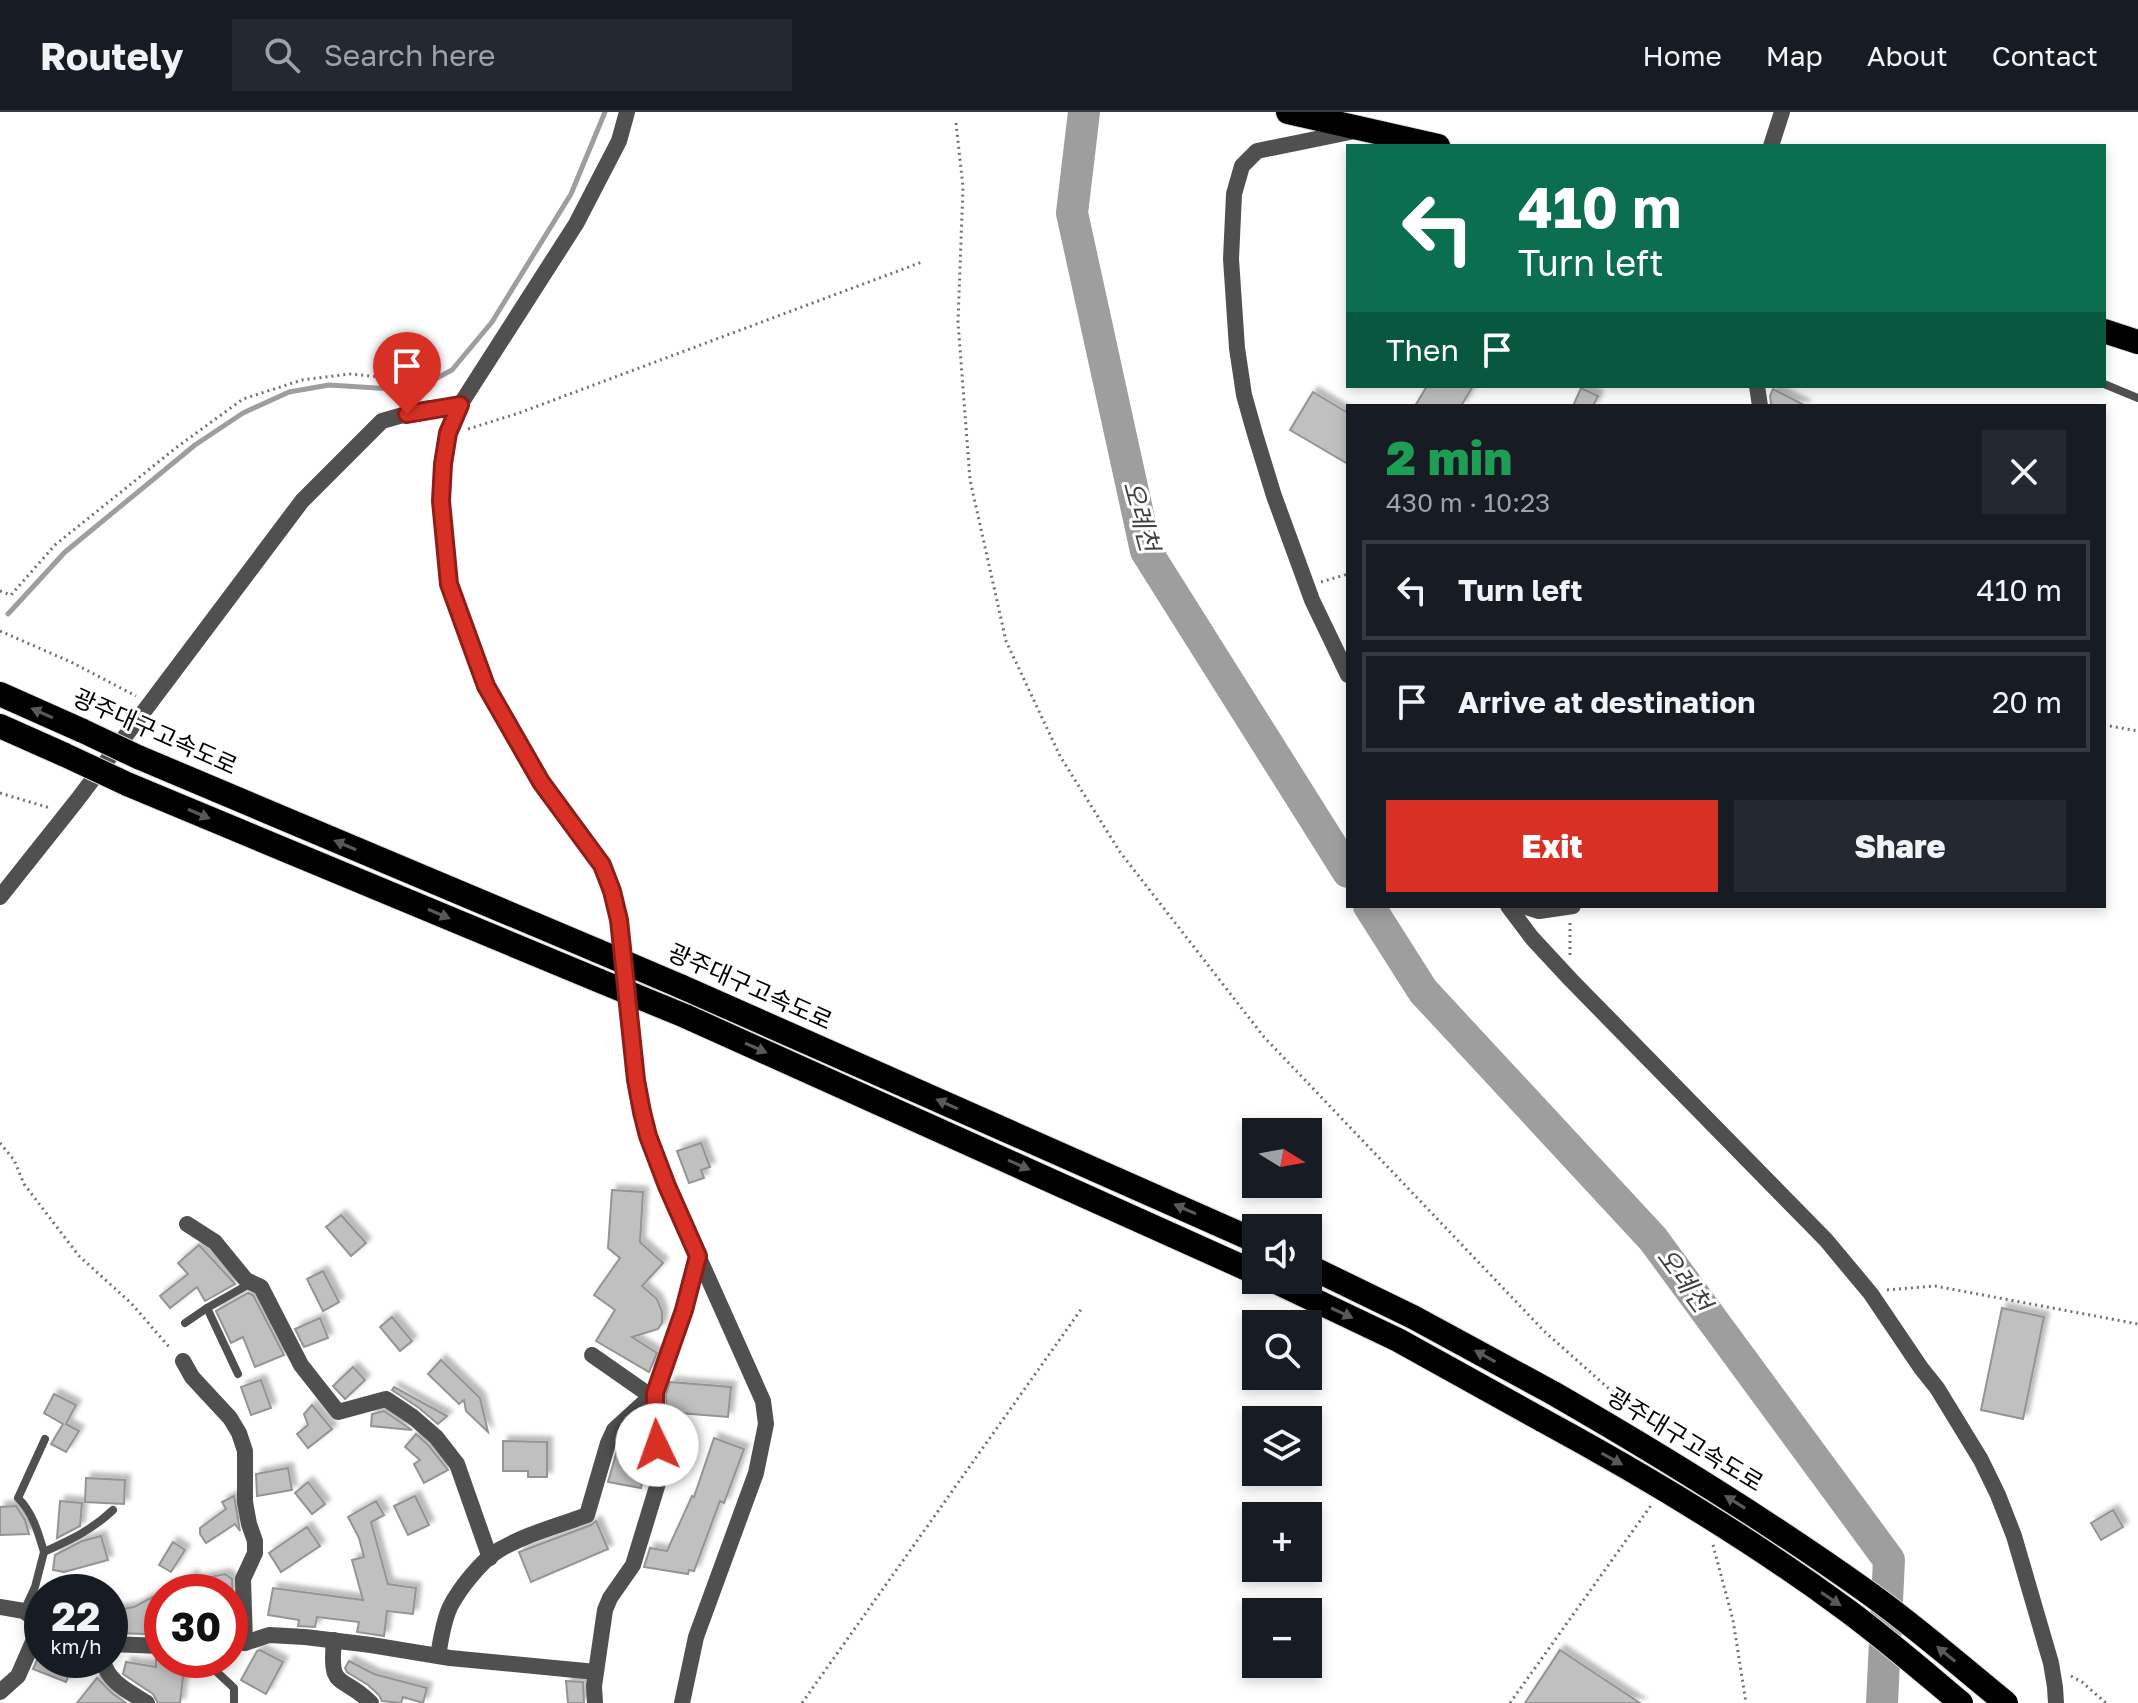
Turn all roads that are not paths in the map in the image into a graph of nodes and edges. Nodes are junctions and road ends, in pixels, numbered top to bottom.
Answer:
1 (627, 112) edge
2 (1288, 112) edge
3 (1782, 112) edge
4 (1365, 129) junction
5 (1429, 144) edge
6 (1772, 144) edge
7 (2106, 332) edge
8 (2138, 342) edge
9 (2106, 385) edge
10 (2138, 398) edge
11 (460, 405) junction
12 (1346, 672) edge
13 (0, 694) edge
14 (0, 726) edge
15 (0, 897) edge
16 (1510, 908) edge
17 (1529, 908) edge
18 (1559, 908) edge
19 (187, 1224) dead end
20 (1242, 1235) edge
21 (698, 1256) junction
22 (1242, 1267) edge
23 (1322, 1273) edge
24 (252, 1283) junction
25 (1301, 1294) edge
26 (207, 1308) junction
27 (185, 1323) dead end
28 (592, 1355) dead end
29 (183, 1361) road end
30 (238, 1374) dead end
31 (655, 1399) junction
32 (45, 1439) dead end
33 (113, 1510) dead end
34 (44, 1552) junction
35 (490, 1558) junction
36 (38, 1574) edge
37 (245, 1574) edge
38 (0, 1607) edge
39 (24, 1611) edge
40 (248, 1640) edge
41 (334, 1640) junction
42 (438, 1656) junction
43 (24, 1662) edge
44 (596, 1672) junction
45 (113, 1678) edge
46 (223, 1678) edge
47 (0, 1692) edge
48 (147, 1703) edge
49 (234, 1703) edge
50 (371, 1703) edge
51 (595, 1703) edge
52 (682, 1703) edge
53 (1961, 1703) edge
54 (2006, 1703) edge
55 (2056, 1703) edge

1 - 11 street
2 - 4 highway
3 - 6 street
4 - 5 highway
4 - 12 street
7 - 8 highway
9 - 10 lane
11 - 15 street
11 - 21 street
20 -> 13 highway, 광주대구고속도로, bridge
14 -> 22 highway, bridge
16 - 55 street
17 - 18 street
19 - 24 street
21 - 31 street
21 - 52 street
54 -> 23 highway, 광주대구고속도로, bridge
24 - 26 lane
24 - 35 street
25 -> 53 highway, bridge
26 - 27 lane
26 - 30 lane
28 - 31 street
29 - 37 street
31 - 35 street
31 - 44 street
32 - 34 lane
33 - 34 lane
34 - 36 lane
35 - 42 street
38 - 39 street
40 - 41 street
41 - 42 street
41 - 50 street
42 - 44 street
43 - 47 street
44 - 51 street
45 - 48 street
46 - 49 lane

